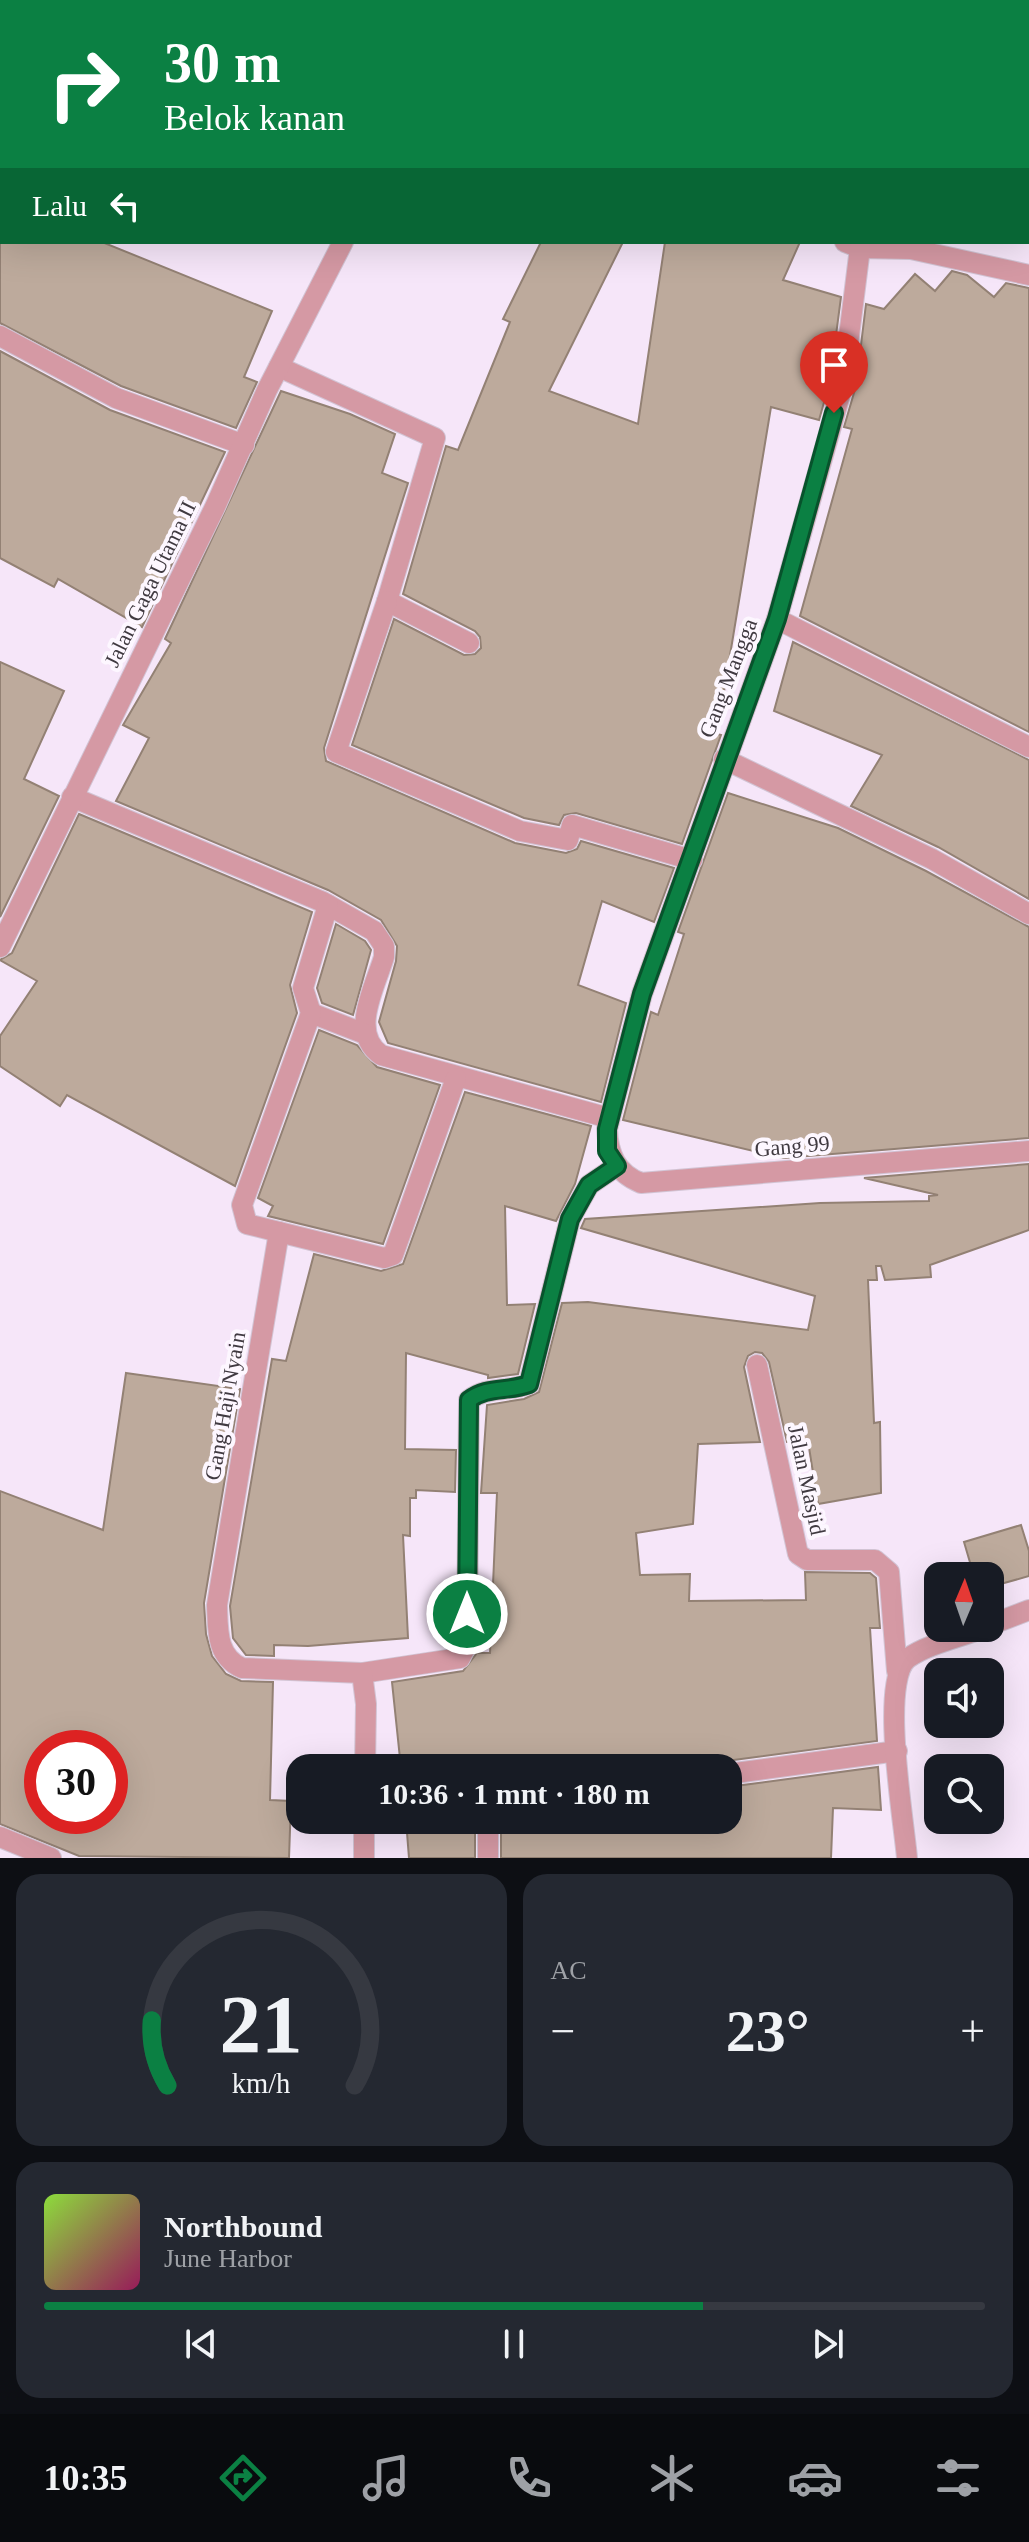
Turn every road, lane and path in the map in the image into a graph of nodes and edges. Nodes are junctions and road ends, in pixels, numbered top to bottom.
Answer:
1 (342, 244) edge
2 (852, 245) edge
3 (1029, 275) edge
4 (0, 336) edge
5 (279, 367) junction
6 (244, 445) junction
7 (387, 601) junction
8 (777, 619) junction
9 (469, 643) dead end
10 (1029, 747) edge
11 (724, 759) junction
12 (72, 797) junction
13 (692, 860) junction
14 (328, 905) junction
15 (1029, 914) edge
16 (0, 947) edge
17 (311, 1013) junction
18 (365, 1034) junction
19 (456, 1078) junction
20 (609, 1118) junction
21 (1029, 1151) edge
22 (617, 1166) junction
23 (279, 1232) junction
24 (757, 1365) dead end
25 (1029, 1610) edge
26 (1004, 1620) edge
27 (949, 1642) edge
28 (897, 1671) junction
29 (362, 1673) junction
30 (897, 1751) junction
31 (365, 1754) edge
32 (742, 1772) edge
33 (364, 1834) edge
34 (488, 1834) edge
35 (0, 1837) edge
36 (51, 1858) edge
37 (364, 1858) edge
38 (488, 1858) edge
39 (907, 1858) edge

1 - 5 street, Jalan Gaga Utama II
2 - 3 street
2 - 8 street, Gang Mangga
4 - 6 street
5 - 6 street, Jalan Gaga Utama II
5 - 7 street
6 - 12 street, Jalan Gaga Utama II
7 - 9 street
7 - 13 street
8 - 10 street
8 - 11 street, Gang Mangga
11 - 13 street, Gang Mangga
11 - 15 street
12 - 14 street
12 - 16 street, Jalan Gaga Utama II
13 - 20 street, Gang Mangga
14 - 17 street
14 - 18 street
17 - 18 street
17 - 23 street
18 - 19 street
19 - 20 street
19 - 23 street
20 - 22 street
21 - 22 street, Gang 99
22 - 29 street, Gang Haji Nyain
23 - 29 street, Gang Haji Nyain
24 - 28 street, Jalan Masjid
25 - 26 street
27 - 28 street
28 - 30 street
29 - 31 street
30 - 32 street
30 - 39 street
33 - 37 street
34 - 38 street
35 - 36 street

